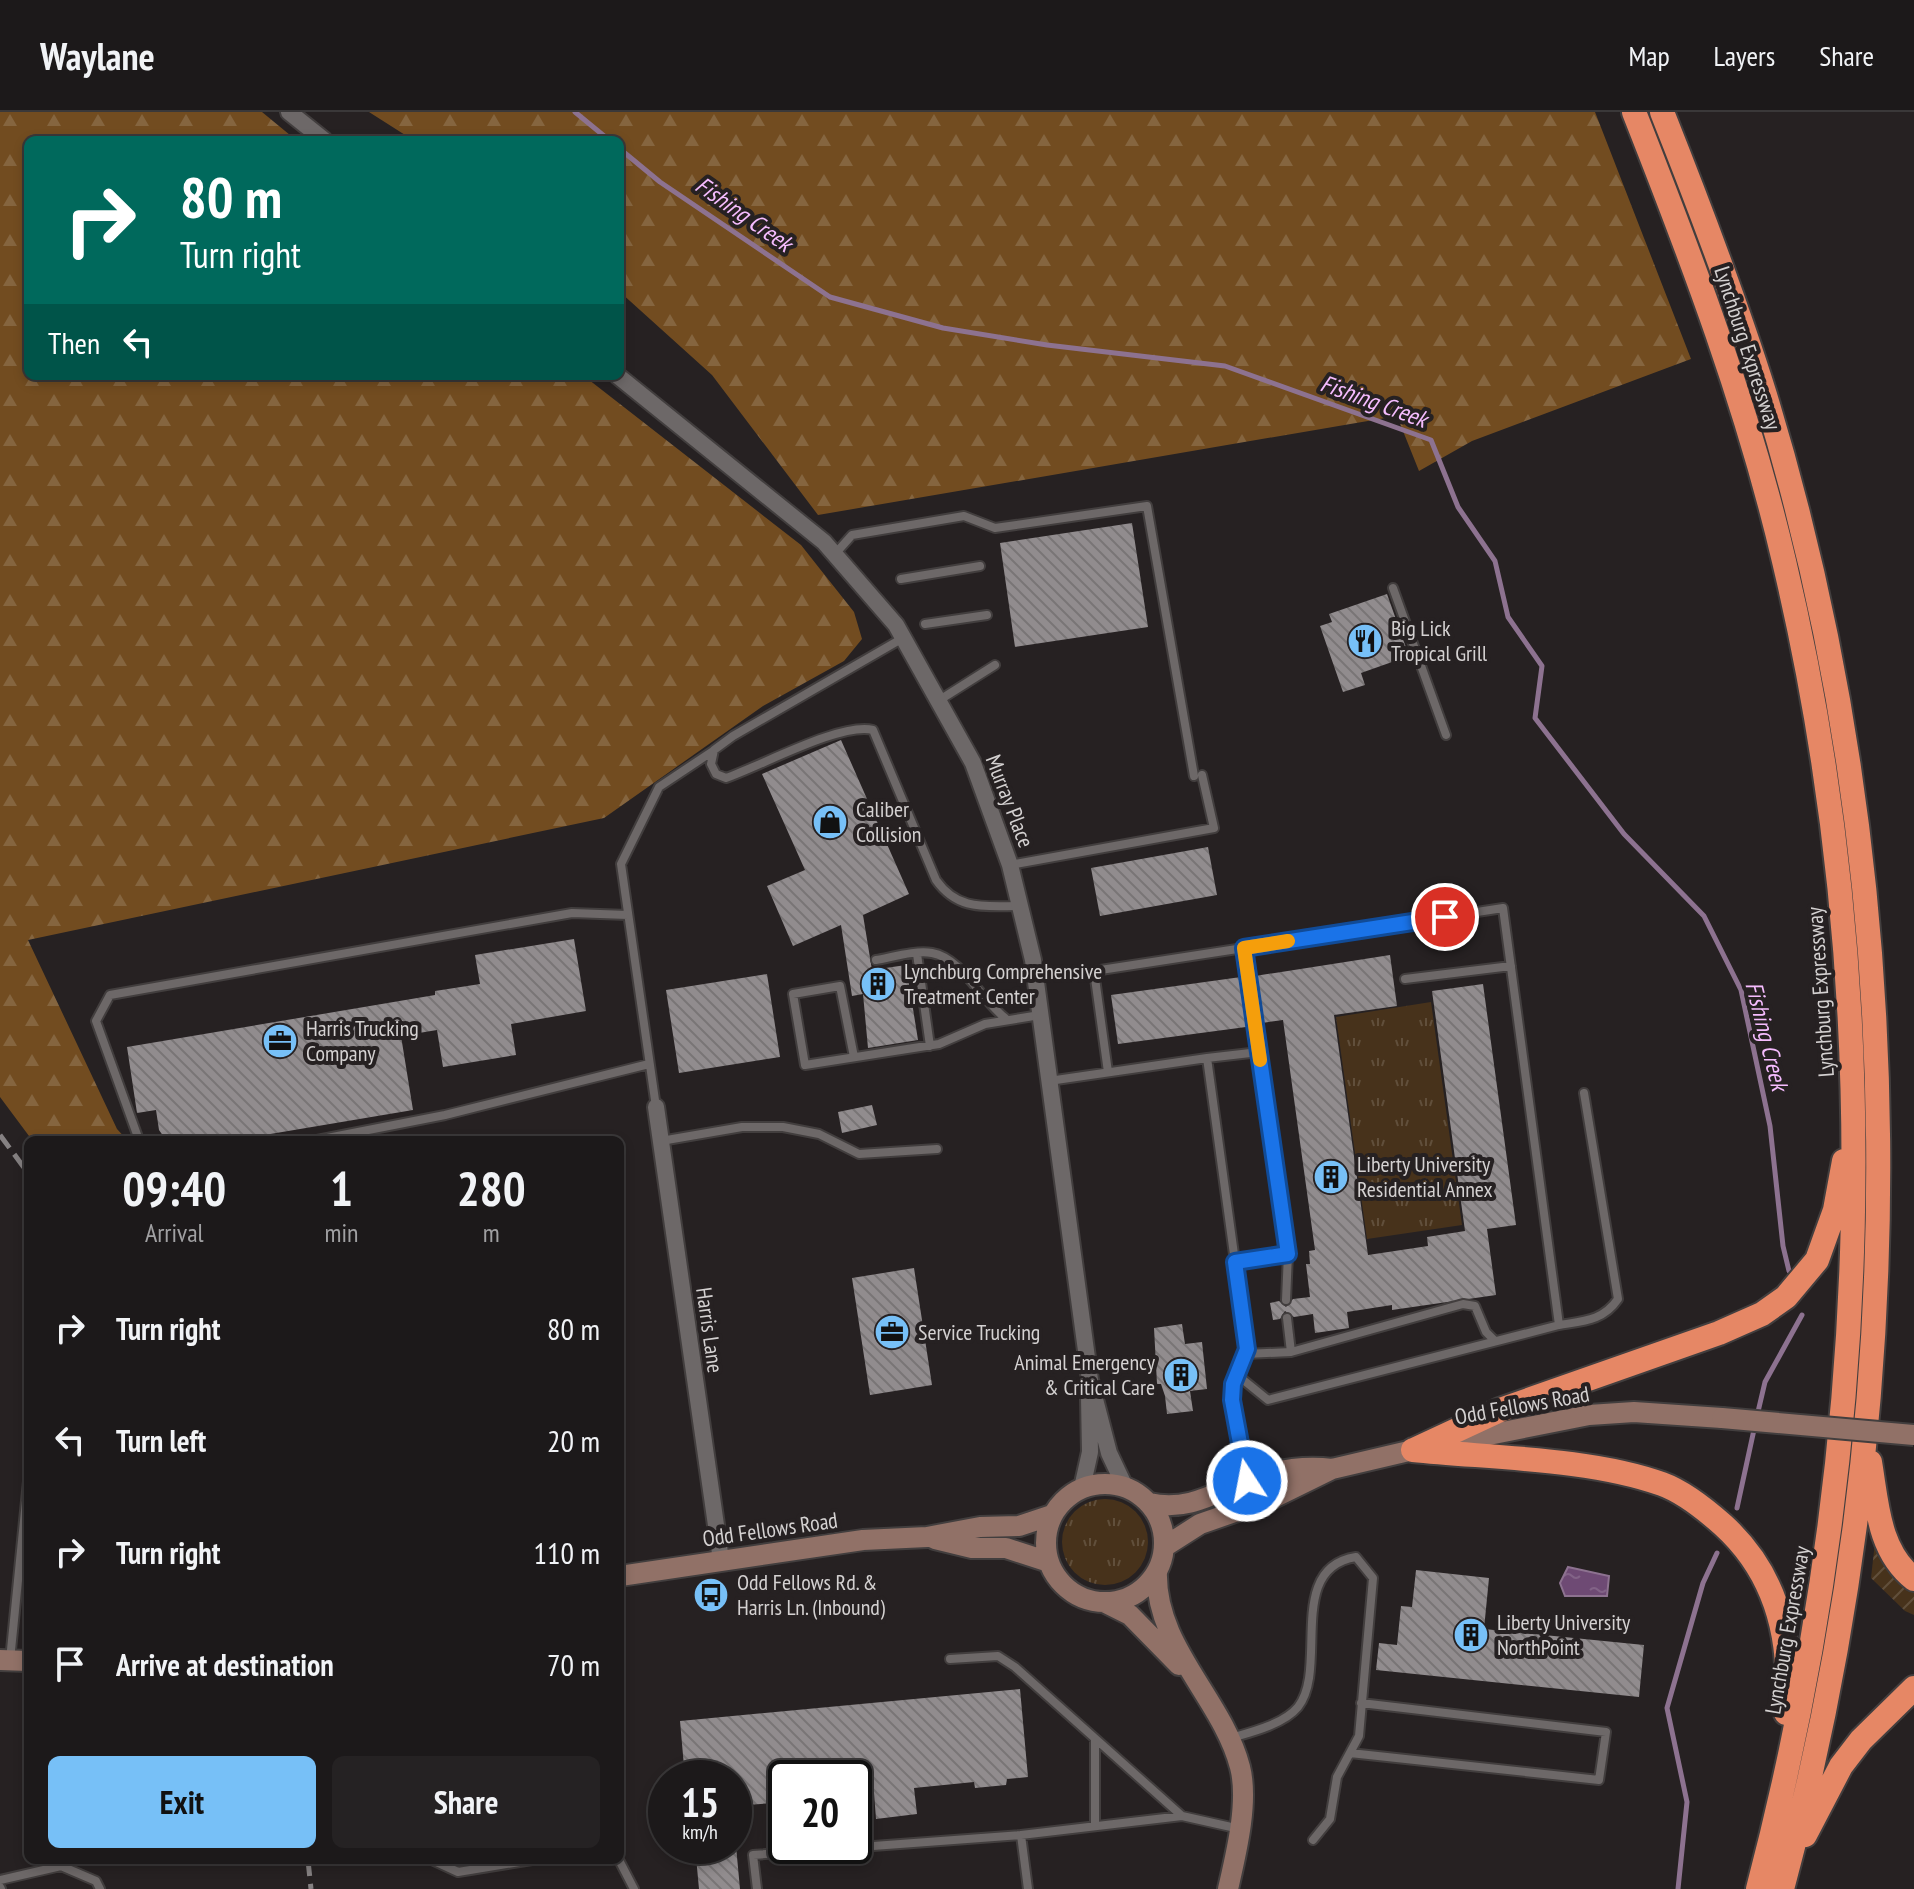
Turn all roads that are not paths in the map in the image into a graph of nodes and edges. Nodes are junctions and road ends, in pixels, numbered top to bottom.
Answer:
1 (289, 112) edge
2 (1634, 112) edge
3 (1662, 112) edge
4 (319, 136) edge
5 (623, 380) edge
6 (835, 554) junction
7 (980, 566) dead end
8 (901, 579) dead end
9 (1393, 588) dead end
10 (987, 615) dead end
11 (925, 624) dead end
12 (903, 638) junction
13 (995, 665) dead end
14 (938, 701) junction
15 (1446, 735) dead end
16 (714, 750) junction
17 (1010, 865) junction
18 (1020, 906) junction
19 (628, 915) junction
20 (1244, 948) junction
21 (917, 954) junction
22 (876, 960) dead end
23 (1511, 966) junction
24 (1405, 979) dead end
25 (1040, 1015) junction
26 (1005, 1018) junction
27 (930, 1046) junction
28 (1259, 1052) junction
29 (854, 1057) junction
30 (1207, 1058) junction
31 (649, 1064) junction
32 (1108, 1072) junction
33 (1049, 1081) junction
34 (1584, 1093) dead end
35 (656, 1107) joint
36 (1853, 1107) junction
37 (138, 1136) edge
38 (337, 1136) edge
39 (661, 1141) junction
40 (937, 1149) dead end
41 (1288, 1254) junction
42 (1235, 1262) junction
43 (1286, 1300) dead end
44 (1287, 1318) dead end
45 (1559, 1325) junction
46 (1495, 1341) junction
47 (1291, 1352) junction
48 (1245, 1354) junction
49 (1236, 1374) junction
50 (1090, 1380) junction
51 (1914, 1435) edge
52 (1865, 1439) junction
53 (1413, 1450) junction
54 (1332, 1469) junction
55 (1247, 1481) junction
56 (1125, 1487) junction
57 (1082, 1488) junction
58 (1149, 1503) junction
59 (1052, 1515) junction
60 (24, 1529) edge
61 (927, 1537) junction
62 (1164, 1547) junction
63 (721, 1560) junction
64 (1049, 1562) junction
65 (1157, 1571) junction
66 (624, 1575) edge
67 (1914, 1579) edge
68 (1104, 1602) junction
69 (950, 1659) dead end
70 (13, 1661) edge
71 (1195, 1683) junction
72 (1914, 1688) edge
73 (1361, 1703) junction
74 (1095, 1739) junction
75 (1228, 1739) junction
76 (1350, 1753) junction
77 (1182, 1816) junction
78 (1776, 1819) junction
79 (1095, 1826) junction
80 (1241, 1829) junction
81 (1021, 1835) junction
82 (1313, 1840) dead end
83 (441, 1864) edge
84 (507, 1864) edge
85 (621, 1864) edge
86 (1789, 1865) junction
87 (0, 1880) edge
88 (100, 1889) edge
89 (634, 1889) edge
90 (757, 1889) edge
91 (1028, 1889) edge
92 (1228, 1889) edge
93 (1758, 1889) edge
94 (1782, 1889) edge

1 - 4 street
2 - 36 highway, Lynchburg Expressway
3 - 52 highway, Lynchburg Expressway
5 - 6 street, Murray Place
6 - 12 street, Murray Place
6 - 17 lane
7 - 8 lane
9 - 15 lane
10 - 11 lane
12 - 14 street, Murray Place
12 - 16 lane
13 - 14 lane
14 - 17 street, Murray Place
16 - 18 lane
16 - 19 lane
17 - 18 street, Murray Place
18 - 25 street, Murray Place
19 - 31 lane
19 - 37 lane
20 - 23 lane
20 - 28 lane
20 - 32 lane
21 - 22 lane
21 - 26 lane
21 - 27 lane
23 - 24 lane
23 - 45 lane
25 - 26 lane
25 - 33 street, Murray Place
26 - 27 lane
27 - 29 lane
28 - 30 lane
28 - 41 lane
29 - 29 lane
30 - 32 lane
30 - 42 lane
31 - 35 lane
31 - 38 lane
32 - 33 lane
33 - 50 street, Murray Place
34 - 45 lane
35 - 39 street, Harris Lane
36 - 53 highway
36 - 78 highway, Lynchburg Expressway
39 - 40 lane
39 - 63 street, Harris Lane
41 - 42 lane
41 - 43 lane
42 - 48 lane
44 - 47 lane
45 - 46 lane
46 - 47 lane
46 - 49 lane
47 - 48 lane
48 - 49 lane
49 - 55 lane
50 - 56 street, Murray Place
50 - 57 street, Murray Place
51 - 53 main road, Odd Fellows Road, bridge
52 - 67 highway
52 - 86 highway, Lynchburg Expressway
53 - 54 main road, Odd Fellows Road
53 - 78 highway
54 - 55 main road, Odd Fellows Road
54 - 62 main road, Odd Fellows Road
55 - 58 main road, Odd Fellows Road
56 - 57 main road
56 - 58 main road
57 - 59 main road
58 - 62 main road
59 - 61 main road, Odd Fellows Road
59 - 64 main road
60 - 70 lane
61 - 63 main road, Odd Fellows Road
61 - 64 main road, Odd Fellows Road
62 - 65 main road
63 - 66 main road, Odd Fellows Road
64 - 68 main road
65 - 68 main road
65 - 71 main road
68 - 71 main road
69 - 74 lane
71 - 75 main road
72 - 86 highway
73 - 75 lane
73 - 76 lane
73 - 76 lane
74 - 77 lane
74 - 79 lane
75 - 80 main road
76 - 82 lane
77 - 79 lane
77 - 80 lane
78 - 93 highway, Lynchburg Expressway
79 - 81 lane
80 - 92 main road
81 - 90 lane
81 - 91 lane
83 - 84 lane
85 - 89 lane
86 - 94 highway, Lynchburg Expressway
87 - 88 lane

